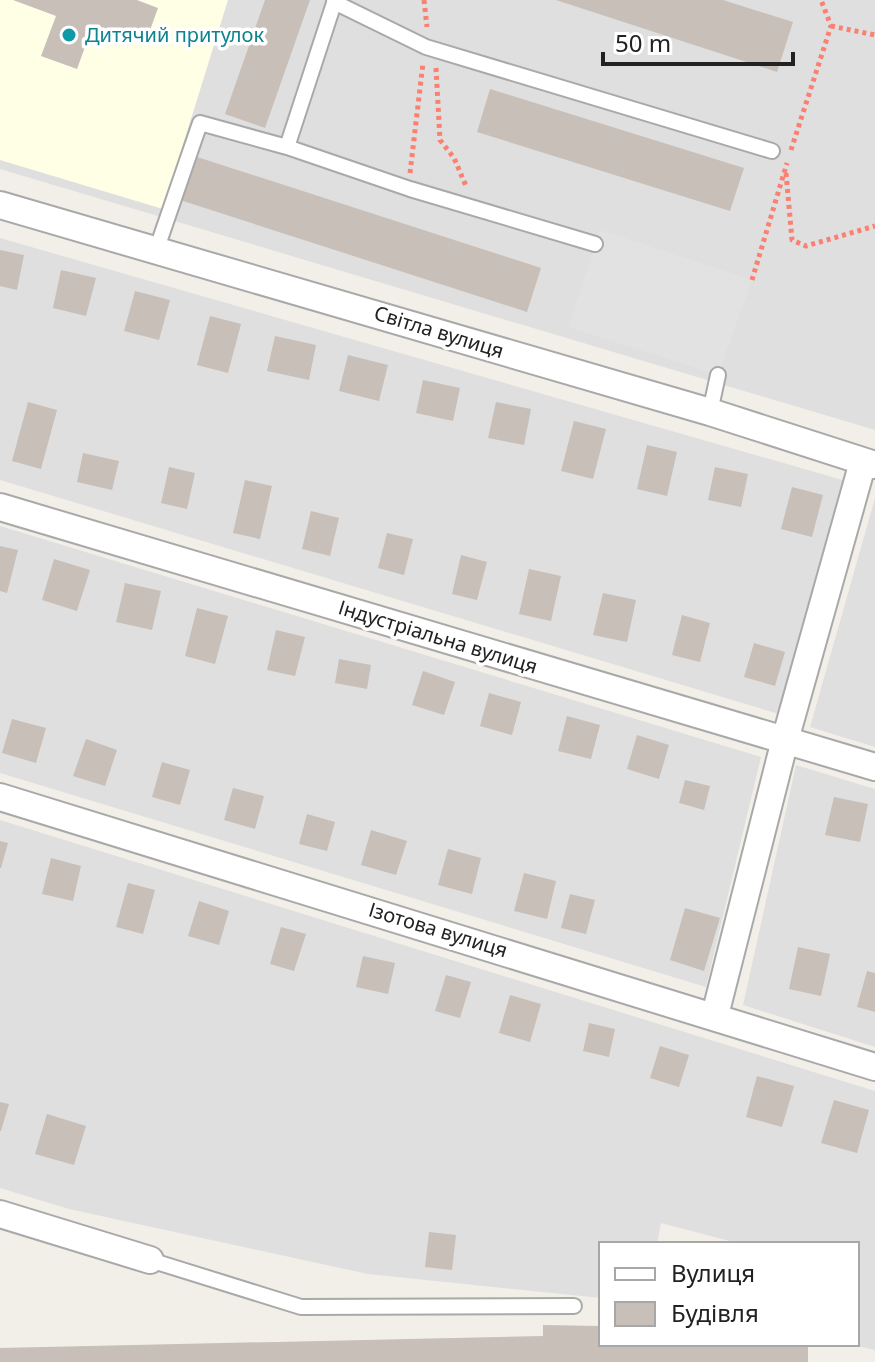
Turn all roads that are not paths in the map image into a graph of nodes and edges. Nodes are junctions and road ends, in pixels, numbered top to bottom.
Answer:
1 (334, 1) edge
2 (287, 147) junction
3 (772, 151) dead end
4 (0, 205) edge
5 (595, 244) dead end
6 (157, 248) junction
7 (718, 375) dead end
8 (710, 412) junction
9 (869, 464) edge
10 (0, 507) edge
11 (785, 740) junction
12 (875, 767) edge
13 (0, 797) edge
14 (715, 1015) junction
15 (875, 1067) edge
16 (0, 1214) edge
17 (150, 1260) joint
18 (574, 1306) dead end

1 - 2 lane
1 - 3 lane
2 - 5 lane
2 - 6 lane
4 - 6 street, Світла вулиця
6 - 8 street, Світла вулиця
7 - 8 lane
8 - 9 street, Світла вулиця
9 - 11 street
10 - 11 street, Індустріальна вулиця
11 - 12 street, Індустріальна вулиця
11 - 14 street
13 - 14 street, Ізотова вулиця
14 - 15 street, Ізотова вулиця
16 - 17 street
17 - 18 lane

